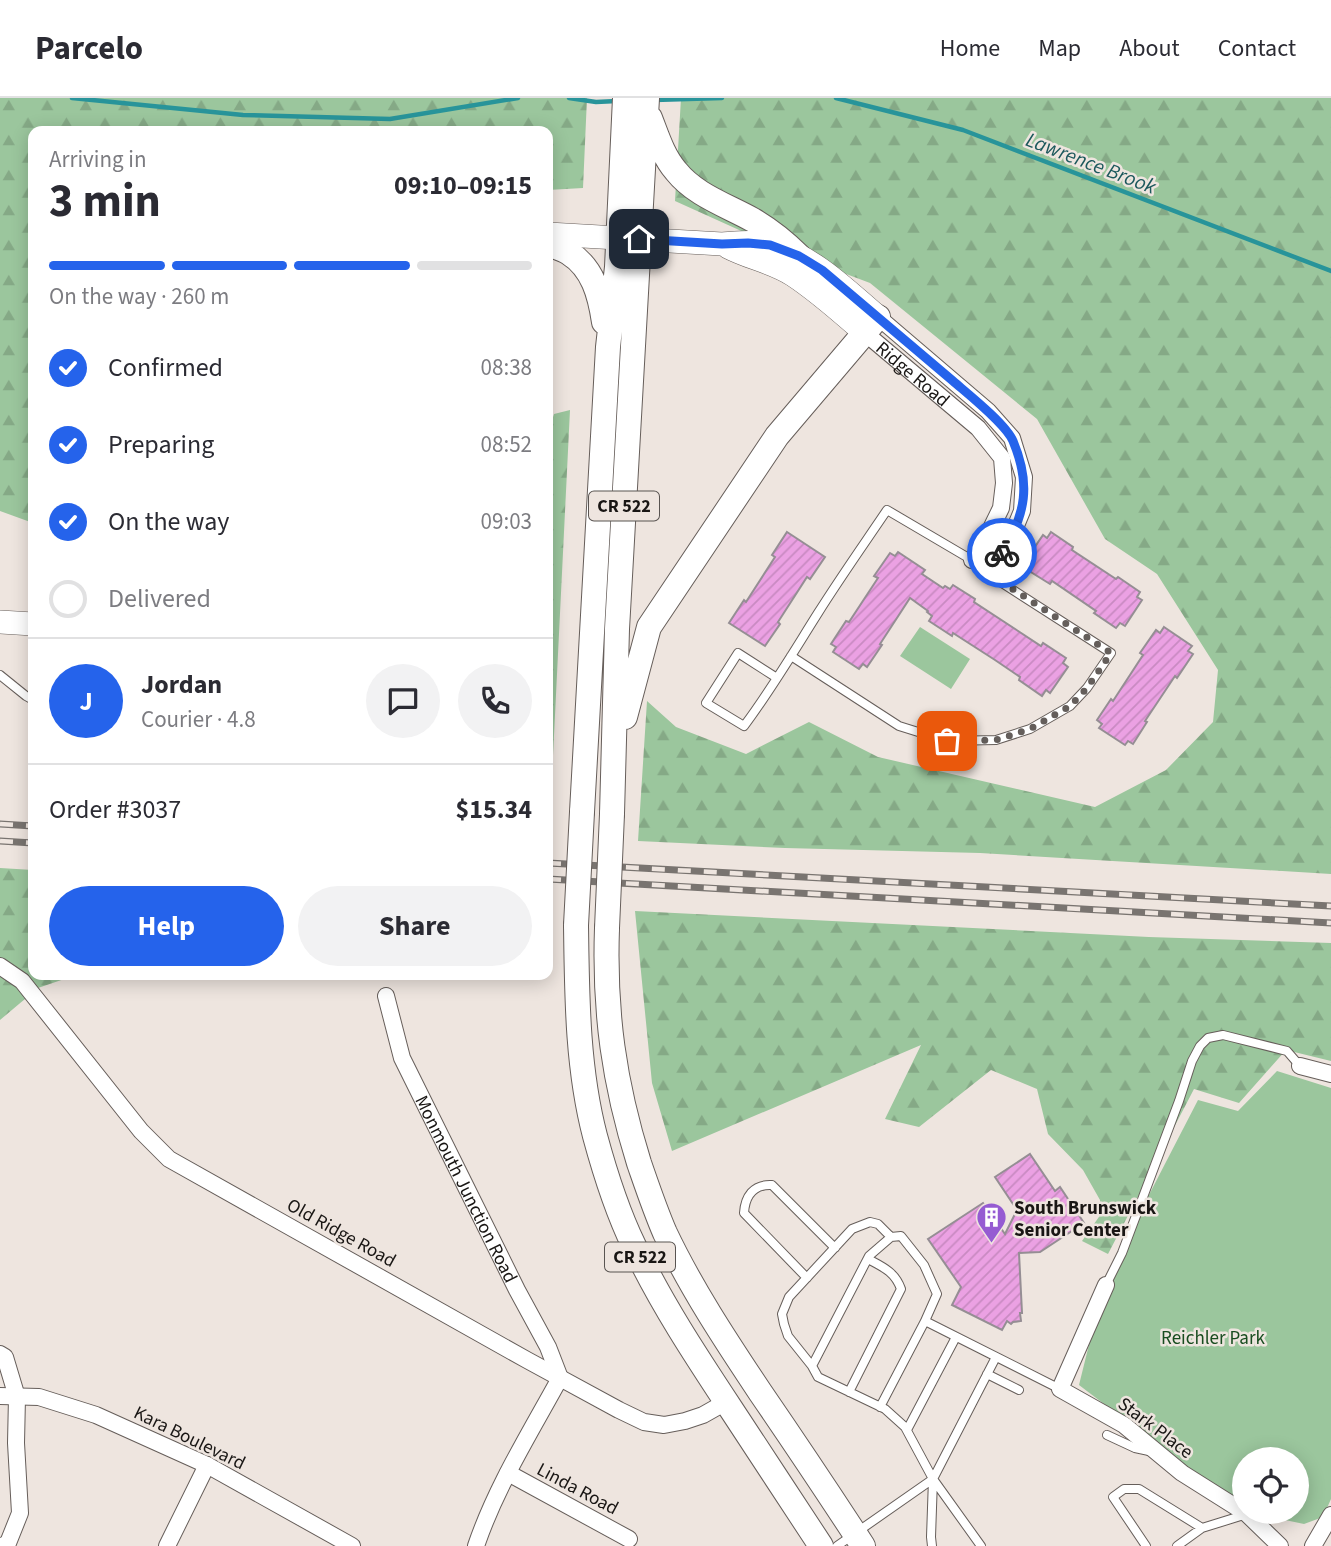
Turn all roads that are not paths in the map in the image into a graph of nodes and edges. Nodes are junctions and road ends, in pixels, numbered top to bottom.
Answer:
1 (636, 106) edge
2 (553, 234) edge
3 (628, 238) junction
4 (722, 244) junction
5 (553, 246) edge
6 (799, 256) junction
7 (872, 325) junction
8 (608, 347) junction
9 (972, 561) junction
10 (988, 573) junction
11 (0, 622) edge
12 (28, 624) edge
13 (791, 656) junction
14 (0, 674) edge
15 (777, 678) junction
16 (28, 697) edge
17 (613, 772) junction
18 (0, 966) edge
19 (386, 996) dead end
20 (1300, 1066) joint
21 (1331, 1074) edge
22 (891, 1237) junction
23 (835, 1248) junction
24 (868, 1259) junction
25 (807, 1278) junction
26 (1107, 1285) joint
27 (925, 1321) junction
28 (956, 1337) junction
29 (0, 1354) edge
30 (996, 1357) junction
31 (812, 1366) junction
32 (987, 1374) junction
33 (560, 1378) junction
34 (1060, 1389) junction
35 (1018, 1390) dead end
36 (849, 1392) junction
37 (0, 1396) edge
38 (17, 1397) junction
39 (726, 1402) junction
40 (880, 1407) junction
41 (907, 1430) junction
42 (1107, 1434) dead end
43 (1158, 1454) junction
44 (206, 1465) junction
45 (508, 1473) junction
46 (933, 1479) junction
47 (1232, 1505) edge
48 (1331, 1515) edge
49 (1232, 1519) edge
50 (1257, 1524) edge
51 (1202, 1528) junction
52 (629, 1539) dead end
53 (852, 1542) edge
54 (2, 1546) edge
55 (167, 1546) edge
56 (352, 1546) edge
57 (476, 1546) edge
58 (821, 1546) edge
59 (932, 1546) edge
60 (981, 1546) edge
61 (1146, 1546) edge
62 (1177, 1546) edge
63 (1280, 1546) edge
64 (1313, 1546) edge

1 - 3 main road, CR 522
1 - 6 main road
2 - 3 street, Ridge Road
3 - 4 street, Ridge Road
3 - 8 main road, CR 522
3 - 17 main road, CR 522
4 - 6 street, Ridge Road
4 - 7 street, Ridge Road
5 - 8 main road
6 - 7 street, Ridge Road
7 - 9 street, Ridge Road
7 - 10 street, Ridge Road
7 - 17 main road
8 - 39 main road, CR 522, bridge
9 - 10 lane
9 - 13 lane
10 - 13 lane
11 - 12 street
13 - 15 lane
14 - 16 lane
15 - 15 lane
17 - 53 main road, CR 522, bridge
18 - 33 street, Old Ridge Road
19 - 33 street, Monmouth Junction Road
20 - 21 street
20 - 26 lane
22 - 23 lane
22 - 24 lane
22 - 27 lane
23 - 25 lane
23 - 25 lane
24 - 31 lane
24 - 36 lane
25 - 31 lane
26 - 34 street
27 - 28 lane
27 - 40 lane
28 - 30 lane
28 - 41 lane
29 - 38 street
30 - 32 lane
30 - 34 lane
31 - 36 lane
32 - 35 lane
32 - 46 lane
33 - 39 street, Old Ridge Road
33 - 45 street
34 - 43 street, Stark Place
36 - 40 lane
37 - 38 street, Kara Boulevard
38 - 44 street, Kara Boulevard
38 - 54 street
39 - 58 main road, CR 522
40 - 41 lane
41 - 46 lane
42 - 43 lane
43 - 47 street, Stark Place
44 - 55 street
44 - 56 street, Kara Boulevard
45 - 52 street, Linda Road
45 - 57 street
46 - 53 lane
46 - 59 lane
46 - 60 lane
48 - 64 street
49 - 51 lane
50 - 63 street, Stark Place
51 - 61 lane
51 - 62 lane

